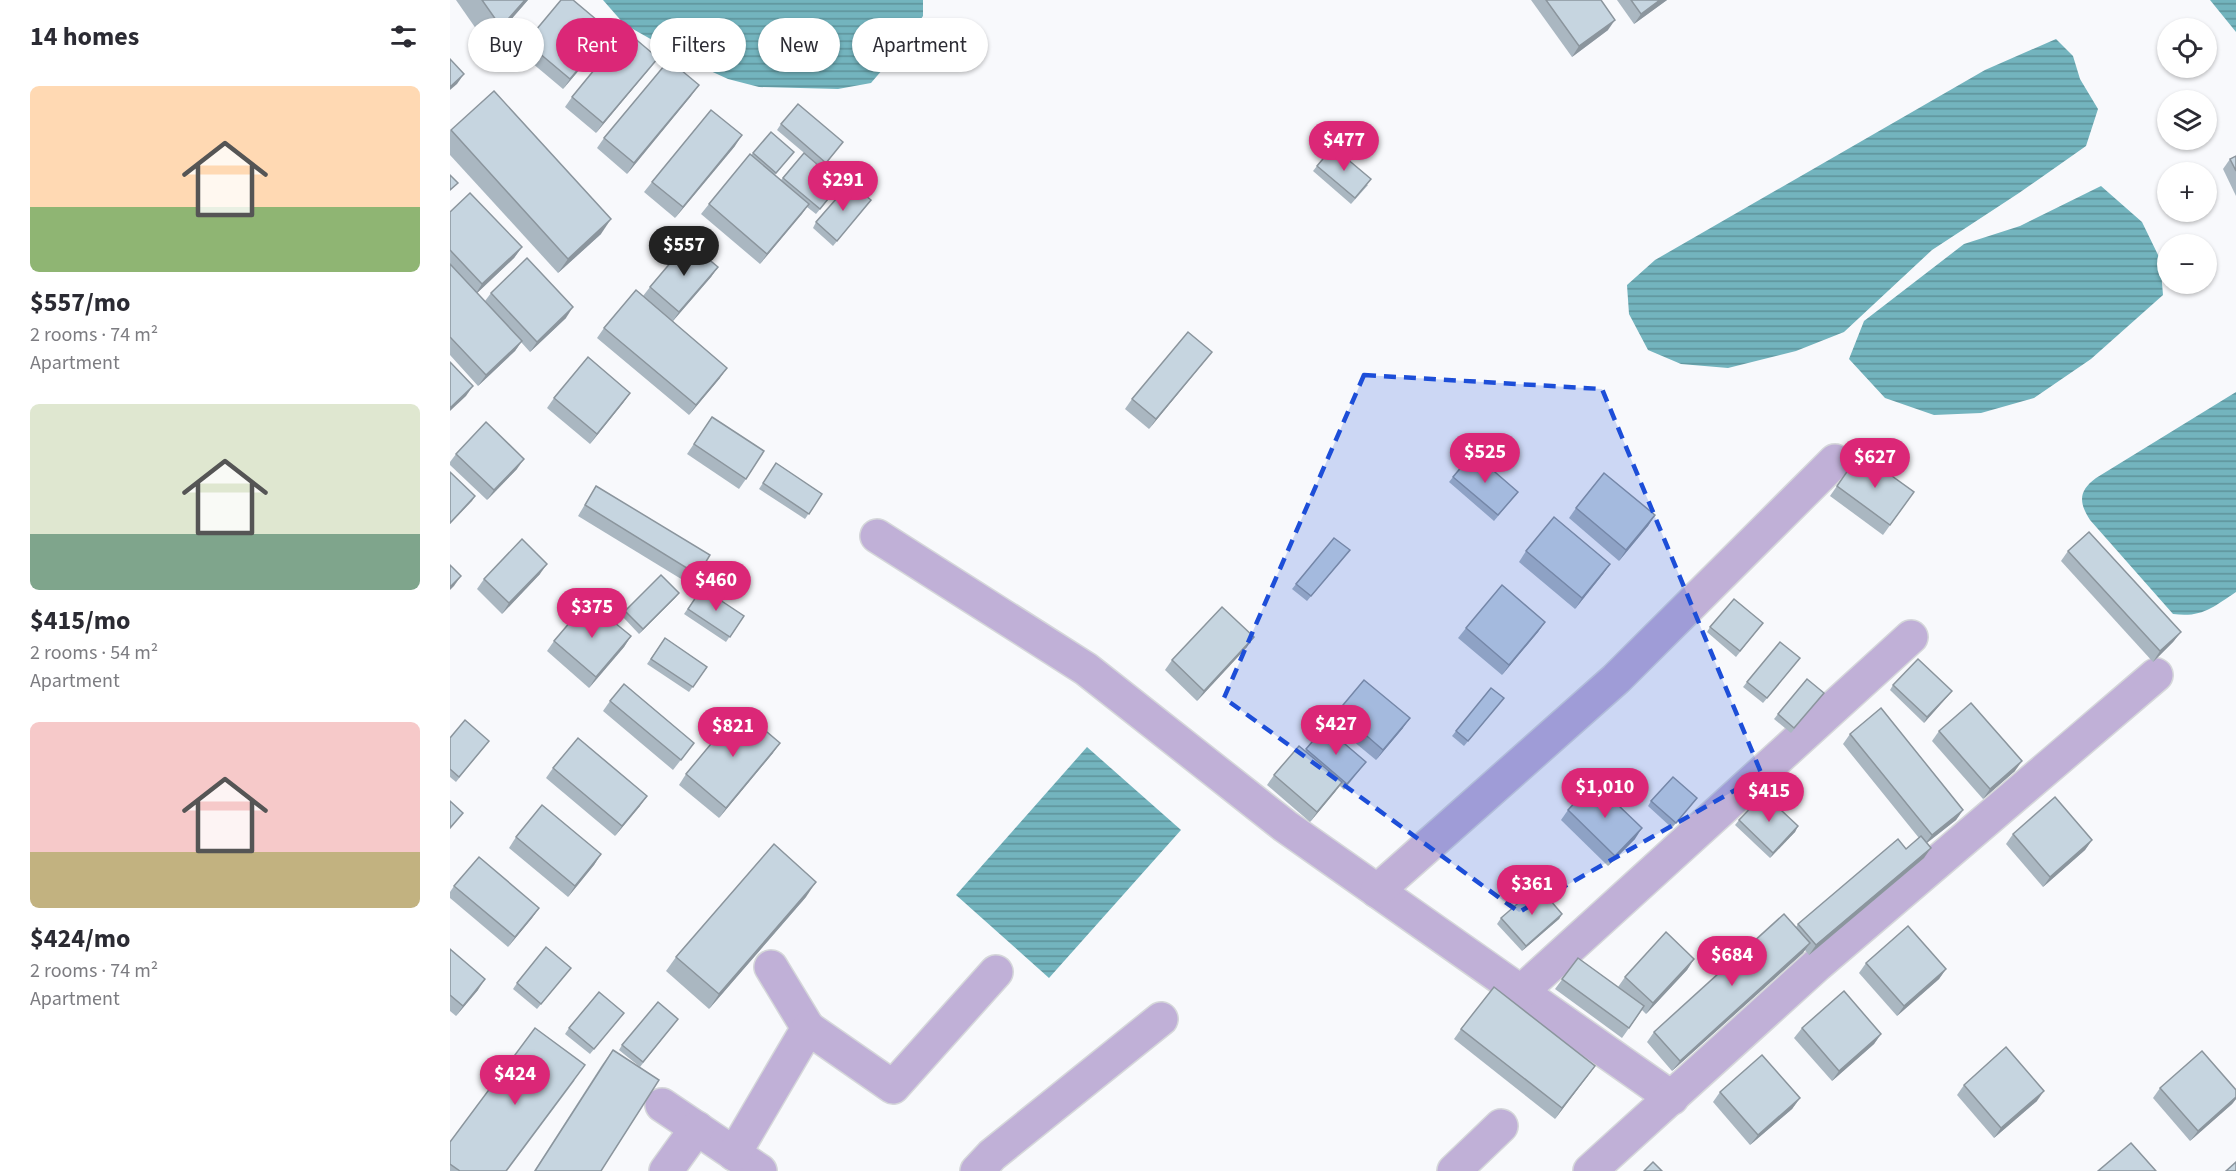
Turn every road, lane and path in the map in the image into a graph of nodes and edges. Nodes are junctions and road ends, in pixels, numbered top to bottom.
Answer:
1 (1835, 461) dead end
2 (877, 536) dead end
3 (1911, 637) dead end
4 (2156, 675) dead end
5 (1377, 891) junction
6 (771, 967) dead end
7 (996, 972) dead end
8 (1522, 991) junction
9 (1161, 1019) dead end
10 (808, 1028) junction
11 (1672, 1098) junction
12 (662, 1104) dead end
13 (1501, 1126) dead end
14 (697, 1128) junction
15 (747, 1162) edge
16 (666, 1171) edge
17 (976, 1171) edge
18 (1454, 1171) edge
19 (1590, 1171) edge

1 - 5 street
2 - 5 street
3 - 8 street
4 - 11 street
5 - 8 street
6 - 10 street
7 - 10 street
8 - 11 street
9 - 17 street
10 - 15 street
11 - 19 street
12 - 14 street
13 - 18 street
14 - 15 street
14 - 16 street

